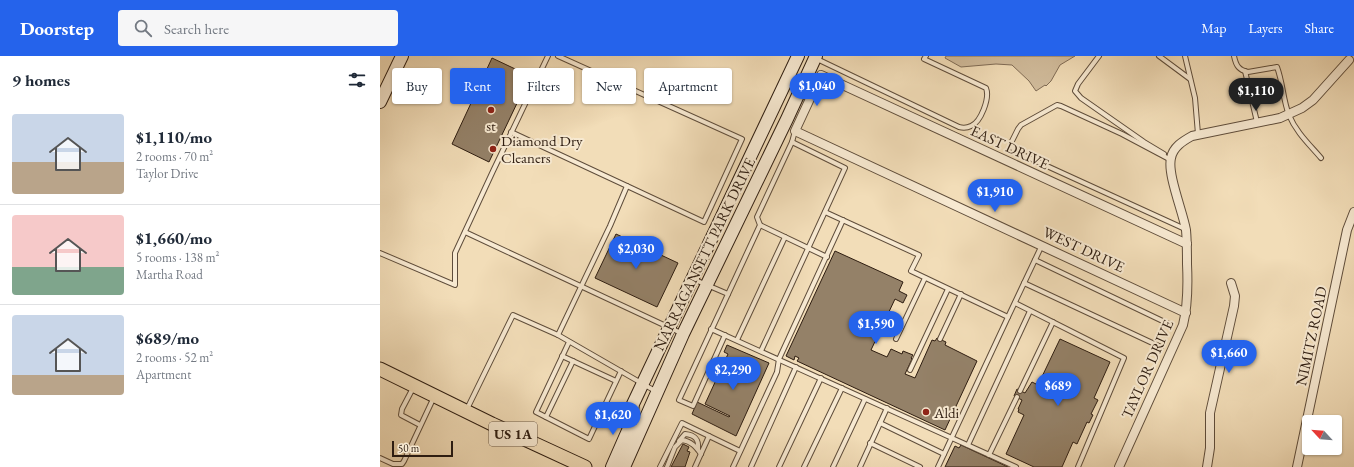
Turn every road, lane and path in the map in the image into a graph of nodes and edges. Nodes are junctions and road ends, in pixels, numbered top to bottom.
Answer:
1 (402, 56) edge
2 (548, 56) edge
3 (558, 56) edge
4 (798, 56) edge
5 (926, 56) edge
6 (1098, 56) edge
7 (1159, 56) edge
8 (1185, 56) edge
9 (1234, 56) edge
10 (815, 57) edge
11 (1350, 61) edge
12 (1246, 71) junction
13 (1190, 79) junction
14 (380, 102) edge
15 (1289, 114) junction
16 (1257, 122) junction
17 (795, 131) junction
18 (511, 132) junction
19 (1198, 134) junction
20 (792, 142) junction
21 (1321, 158) dead end
22 (1171, 159) junction
23 (626, 186) junction
24 (825, 212) junction
25 (1354, 212) edge
26 (843, 220) junction
27 (704, 222) junction
28 (760, 225) junction
29 (717, 228) junction
30 (1186, 229) junction
31 (465, 232) junction
32 (785, 237) junction
33 (1187, 244) junction
34 (1042, 245) junction
35 (808, 248) junction
36 (380, 253) edge
37 (826, 256) junction
38 (1035, 260) junction
39 (693, 278) junction
40 (924, 278) junction
41 (1024, 283) junction
42 (1231, 283) dead end
43 (707, 284) junction
44 (582, 287) junction
45 (948, 289) junction
46 (728, 294) junction
47 (960, 294) junction
48 (1015, 303) junction
49 (1030, 311) junction
50 (1186, 312) junction
51 (1008, 317) junction
52 (1053, 322) junction
53 (1170, 325) dead end
54 (669, 328) junction
55 (711, 329) junction
56 (683, 334) junction
57 (558, 335) junction
58 (725, 335) junction
59 (896, 339) dead end
60 (940, 339) dead end
61 (737, 340) junction
62 (569, 342) junction
63 (1161, 348) dead end
64 (761, 351) junction
65 (562, 356) junction
66 (779, 359) junction
67 (573, 361) junction
68 (796, 367) junction
69 (380, 369) edge
70 (910, 370) dead end
71 (621, 371) junction
72 (821, 378) junction
73 (616, 381) junction
74 (642, 384) junction
75 (414, 385) junction
76 (842, 388) junction
77 (1020, 391) dead end
78 (657, 392) junction
79 (434, 396) junction
80 (1017, 397) dead end
81 (866, 399) junction
82 (887, 408) junction
83 (466, 411) junction
84 (546, 418) junction
85 (880, 423) junction
86 (420, 425) junction
87 (709, 436) junction
88 (952, 438) junction
89 (870, 444) junction
90 (968, 445) junction
91 (675, 447) junction
92 (698, 449) junction
93 (741, 450) junction
94 (701, 454) junction
95 (944, 454) junction
96 (989, 455) junction
97 (380, 458) edge
98 (585, 467) edge
99 (612, 467) edge
100 (624, 467) edge
101 (660, 467) edge
102 (667, 467) edge
103 (695, 467) edge
104 (733, 467) edge
105 (750, 467) edge
106 (779, 467) edge
107 (804, 467) edge
108 (834, 467) edge
109 (860, 467) edge
110 (920, 467) edge
111 (938, 467) edge
112 (1016, 467) edge
113 (1078, 467) edge
114 (1119, 467) edge
115 (1207, 467) edge
116 (1297, 467) edge

1 - 14 street
2 - 18 lane
3 - 27 lane
4 - 29 street, NARRAGANSETT PARK DRIVE
5 - 10 lane
6 - 22 lane
7 - 13 lane
8 - 13 lane
9 - 12 lane
10 - 43 street, NARRAGANSETT PARK DRIVE
11 - 15 street
12 - 15 lane
12 - 16 lane
13 - 19 lane
15 - 16 street
15 - 21 lane
16 - 19 street
17 - 20 lane
17 - 33 street, EAST DRIVE
17 - 34 street, WEST DRIVE
18 - 23 lane
18 - 31 lane
19 - 22 street
20 - 24 lane
20 - 28 lane
22 - 30 street, TAYLOR DRIVE
22 - 30 lane
23 - 27 lane
23 - 44 lane
24 - 26 lane
24 - 35 lane
25 - 116 street, NIMITZ ROAD
26 - 37 lane
26 - 40 lane
27 - 29 lane
28 - 32 lane
28 - 46 lane
29 - 39 street, NARRAGANSETT PARK DRIVE
30 - 33 street, TAYLOR DRIVE
31 - 36 lane
31 - 44 lane
32 - 35 lane
32 - 61 lane
33 - 50 street, TAYLOR DRIVE
34 - 38 lane
34 - 50 street, WEST DRIVE
35 - 37 lane
35 - 64 lane
37 - 66 lane
38 - 41 lane
38 - 53 lane
39 - 43 lane
39 - 54 street, NARRAGANSETT PARK DRIVE
40 - 45 lane
40 - 59 lane
41 - 48 lane
41 - 63 lane
42 - 115 street
43 - 46 lane
43 - 56 street, NARRAGANSETT PARK DRIVE
44 - 54 lane
44 - 57 lane
45 - 47 lane
45 - 70 lane
46 - 55 lane
47 - 51 lane
47 - 60 lane
48 - 49 lane
48 - 51 lane
49 - 52 lane
49 - 90 lane
50 - 114 street, TAYLOR DRIVE
51 - 88 lane
52 - 77 lane
52 - 113 lane
54 - 56 lane
54 - 74 street, NARRAGANSETT PARK DRIVE
55 - 58 lane
55 - 58 lane
56 - 78 street, NARRAGANSETT PARK DRIVE
57 - 62 lane
57 - 83 lane
58 - 61 lane
61 - 64 lane
62 - 65 lane
62 - 71 lane
64 - 66 lane
65 - 67 lane
65 - 84 lane
66 - 68 lane
66 - 93 lane
67 - 73 lane
67 - 84 lane
68 - 72 lane
68 - 105 lane
69 - 75 main road, US 1A
71 - 73 lane
71 - 74 lane
72 - 76 lane
72 - 106 lane
73 - 84 lane
74 - 78 lane
74 - 99 street, NARRAGANSETT PARK DRIVE
75 - 79 main road, US 1A
75 - 86 lane
76 - 81 lane
76 - 107 lane
78 - 100 street, NARRAGANSETT PARK DRIVE
79 - 83 main road, US 1A
79 - 86 lane
80 - 96 lane
81 - 82 lane
81 - 108 lane
82 - 85 lane
82 - 88 lane
83 - 98 main road, US 1A
85 - 89 lane
85 - 95 lane
86 - 97 lane
87 - 93 lane
87 - 94 lane
87 - 101 lane
88 - 90 lane
88 - 95 lane
89 - 109 lane
89 - 110 lane
90 - 96 lane
91 - 92 lane
91 - 92 lane
91 - 102 lane
92 - 94 lane
93 - 104 lane
94 - 103 lane
95 - 111 lane
96 - 112 lane

